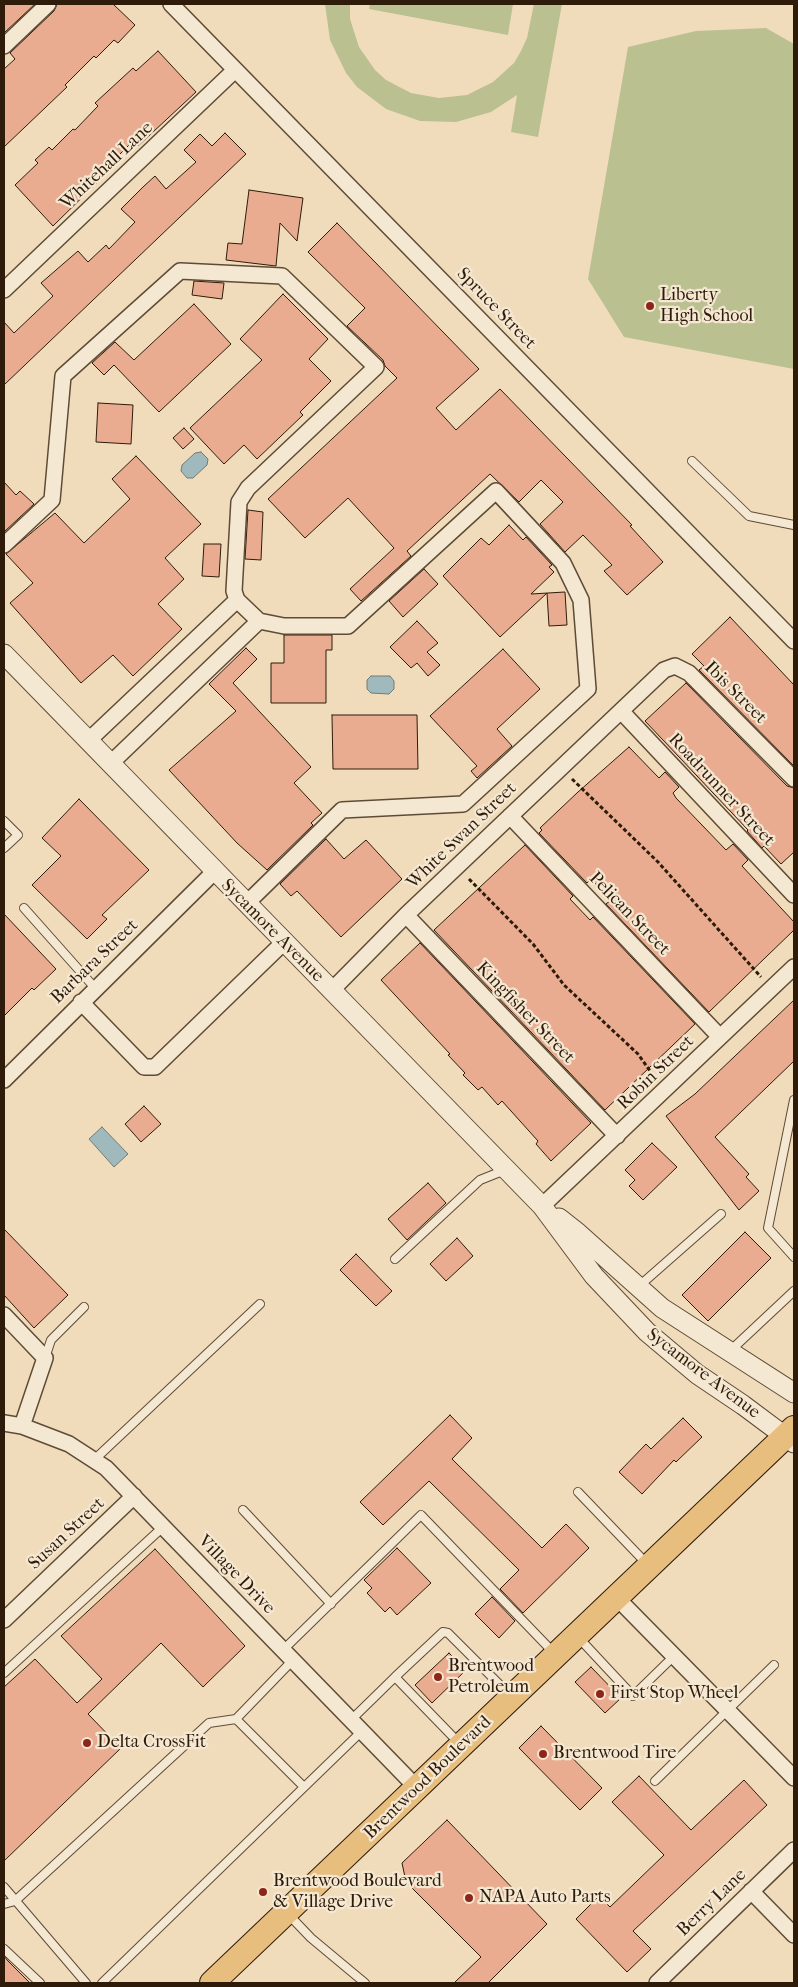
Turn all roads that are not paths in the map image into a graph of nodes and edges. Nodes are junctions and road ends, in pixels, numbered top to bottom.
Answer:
1 (48, 4) edge
2 (171, 4) edge
3 (4, 46) edge
4 (235, 70) junction
5 (4, 290) edge
6 (692, 461) dead end
7 (794, 525) edge
8 (4, 546) edge
9 (237, 600) junction
10 (259, 621) junction
11 (794, 641) edge
12 (4, 654) edge
13 (621, 711) junction
14 (89, 740) junction
15 (110, 763) junction
16 (794, 779) edge
17 (510, 816) junction
18 (4, 821) edge
19 (4, 848) edge
20 (214, 872) junction
21 (793, 892) edge
22 (247, 903) junction
23 (24, 908) dead end
24 (406, 915) junction
25 (284, 942) junction
26 (794, 966) edge
27 (95, 988) junction
28 (332, 990) junction
29 (81, 1002) junction
30 (720, 1037) junction
31 (4, 1080) edge
32 (794, 1100) edge
33 (617, 1136) junction
34 (507, 1170) junction
35 (542, 1206) junction
36 (721, 1214) dead end
37 (794, 1257) edge
38 (395, 1259) dead end
39 (638, 1287) junction
40 (794, 1291) edge
41 (260, 1304) dead end
42 (84, 1307) dead end
43 (4, 1315) edge
44 (730, 1352) junction
45 (45, 1358) junction
46 (794, 1393) edge
47 (4, 1423) edge
48 (22, 1426) junction
49 (791, 1436) edge
50 (94, 1460) junction
51 (578, 1492) dead end
52 (134, 1496) junction
53 (243, 1510) dead end
54 (163, 1526) junction
55 (649, 1566) junction
56 (616, 1597) junction
57 (331, 1604) junction
58 (4, 1620) edge
59 (577, 1635) junction
60 (288, 1655) junction
61 (556, 1655) junction
62 (674, 1656) junction
63 (774, 1665) dead end
64 (4, 1673) edge
65 (395, 1677) junction
66 (513, 1697) junction
67 (728, 1710) junction
68 (236, 1719) junction
69 (357, 1726) junction
70 (462, 1746) junction
71 (794, 1778) edge
72 (655, 1781) dead end
73 (304, 1787) junction
74 (417, 1788) junction
75 (794, 1850) edge
76 (4, 1887) edge
77 (751, 1891) junction
78 (15, 1901) junction
79 (4, 1904) edge
80 (287, 1913) junction
81 (794, 1935) edge
82 (4, 1949) edge
83 (40, 1983) edge
84 (86, 1983) edge
85 (102, 1983) edge
86 (212, 1983) edge
87 (365, 1983) edge
88 (657, 1983) edge

1 - 3 street
2 - 4 street, Spruce Street
4 - 5 street, Whitehall Lane
4 - 11 street, Spruce Street
6 - 7 lane
8 - 9 street
9 - 10 street
9 - 14 street
10 - 15 street
10 - 22 street
12 - 14 street, Sycamore Avenue
13 - 16 street, Ibis Street
13 - 17 street, White Swan Street
13 - 21 street, Roadrunner Street
14 - 15 street, Sycamore Avenue
15 - 20 street, Sycamore Avenue
17 - 24 street, White Swan Street
17 - 30 street, Pelican Street
18 - 19 lane
20 - 22 street, Sycamore Avenue
20 - 27 street, Barbara Street
22 - 25 street, Sycamore Avenue
23 - 27 lane
24 - 28 street, White Swan Street
24 - 33 street, Kingfisher Street
25 - 28 street, Sycamore Avenue
25 - 29 street
26 - 30 street, Robin Street
27 - 29 street, Barbara Street
28 - 34 street, Sycamore Avenue
29 - 31 street, Barbara Street
30 - 33 street, Robin Street
32 - 37 lane
33 - 35 street, Robin Street
34 - 35 street, Sycamore Avenue
34 - 38 lane
35 - 39 street, Sycamore Avenue
35 - 49 street, Sycamore Avenue
36 - 39 lane
39 - 44 street, Sycamore Avenue
40 - 44 lane
41 - 50 lane
42 - 45 lane
43 - 45 street
44 - 46 street, Sycamore Avenue
45 - 48 street
47 - 48 street, Village Drive
48 - 50 street, Village Drive
49 - 55 main road, Brentwood Boulevard
50 - 52 street, Village Drive
51 - 55 lane
52 - 54 street, Village Drive
52 - 58 street, Susan Street
53 - 57 lane
54 - 60 street, Village Drive
54 - 64 lane
55 - 56 main road, Brentwood Boulevard
56 - 59 main road, Brentwood Boulevard
56 - 62 street
57 - 60 lane
57 - 61 lane
59 - 61 main road, Brentwood Boulevard
59 - 62 lane
60 - 68 lane
60 - 69 street, Village Drive
61 - 66 main road, Brentwood Boulevard
62 - 67 street
63 - 67 lane
65 - 66 lane
65 - 69 lane
65 - 70 lane
66 - 70 main road, Brentwood Boulevard
67 - 71 street
67 - 72 lane
68 - 73 lane
68 - 78 lane
69 - 73 lane
69 - 74 street, Village Drive
70 - 74 main road, Brentwood Boulevard
73 - 85 lane
74 - 80 main road, Brentwood Boulevard
75 - 77 street, Berry Lane
76 - 78 lane
77 - 81 street
77 - 88 street, Berry Lane
78 - 79 lane
78 - 84 lane
80 - 86 main road, Brentwood Boulevard
80 - 87 lane
82 - 83 lane

